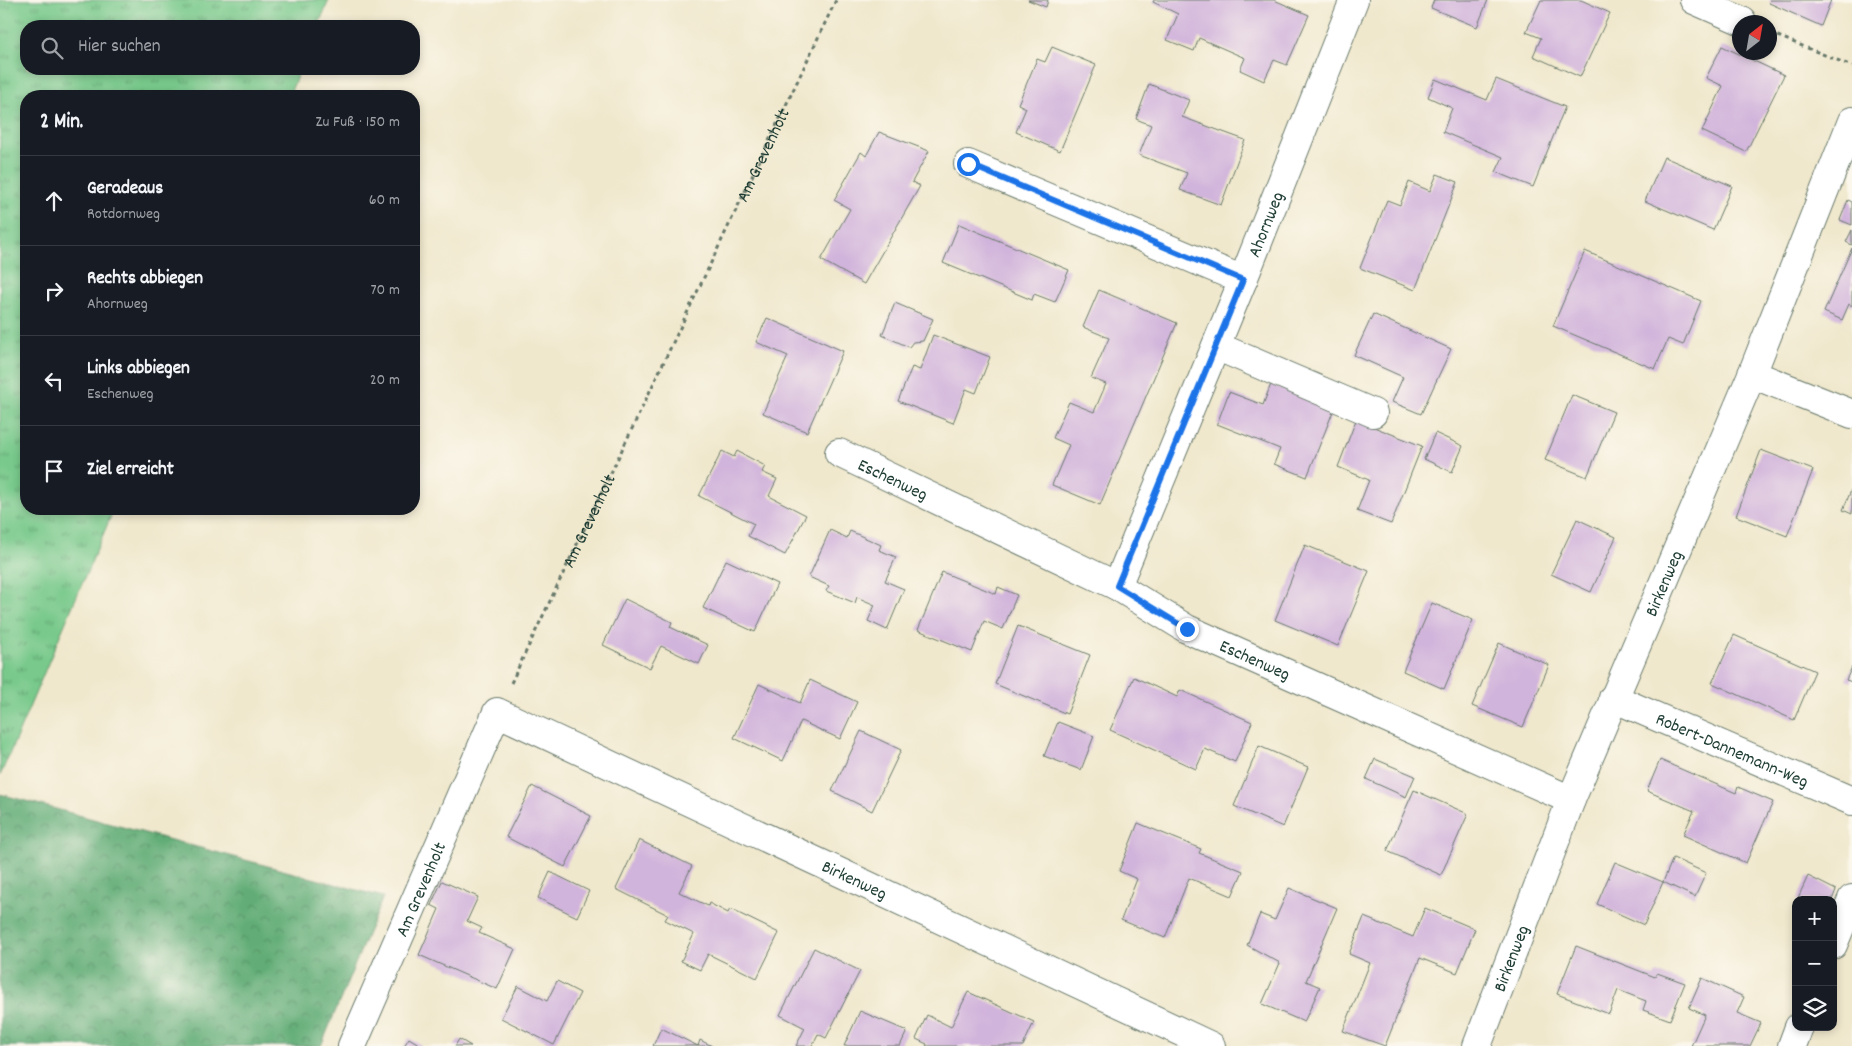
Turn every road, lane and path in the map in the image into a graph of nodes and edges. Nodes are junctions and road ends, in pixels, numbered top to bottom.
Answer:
1 (836, 0) edge
2 (1354, 0) edge
3 (1694, 0) edge
4 (1732, 17) edge
5 (1777, 35) edge
6 (1852, 66) edge
7 (1852, 121) edge
8 (968, 164) dead end
9 (1243, 280) junction
10 (1216, 346) junction
11 (1752, 374) junction
12 (1373, 413) dead end
13 (1852, 414) edge
14 (839, 453) dead end
15 (1117, 586) junction
16 (1613, 698) junction
17 (497, 712) junction
18 (1571, 800) junction
19 (1852, 802) edge
20 (1852, 899) edge
21 (1835, 941) edge
22 (1798, 1031) edge
23 (352, 1046) edge
24 (1211, 1046) edge
25 (1477, 1046) edge
26 (1792, 1046) edge

1 - 17 path, Am Grevenholt
2 - 9 street, Ahornweg
3 - 4 street
5 - 6 path
7 - 11 street, Birkenweg
8 - 9 street
9 - 10 street, Ahornweg
10 - 12 street
10 - 15 street, Ahornweg
11 - 13 street
11 - 16 street, Birkenweg
14 - 15 street, Eschenweg
15 - 18 street, Eschenweg
16 - 18 street, Birkenweg
16 - 19 street, Robert-Dannemann-Weg
17 - 23 street, Am Grevenholt
17 - 24 street, Birkenweg
18 - 25 street, Birkenweg
20 - 21 street
22 - 26 street

